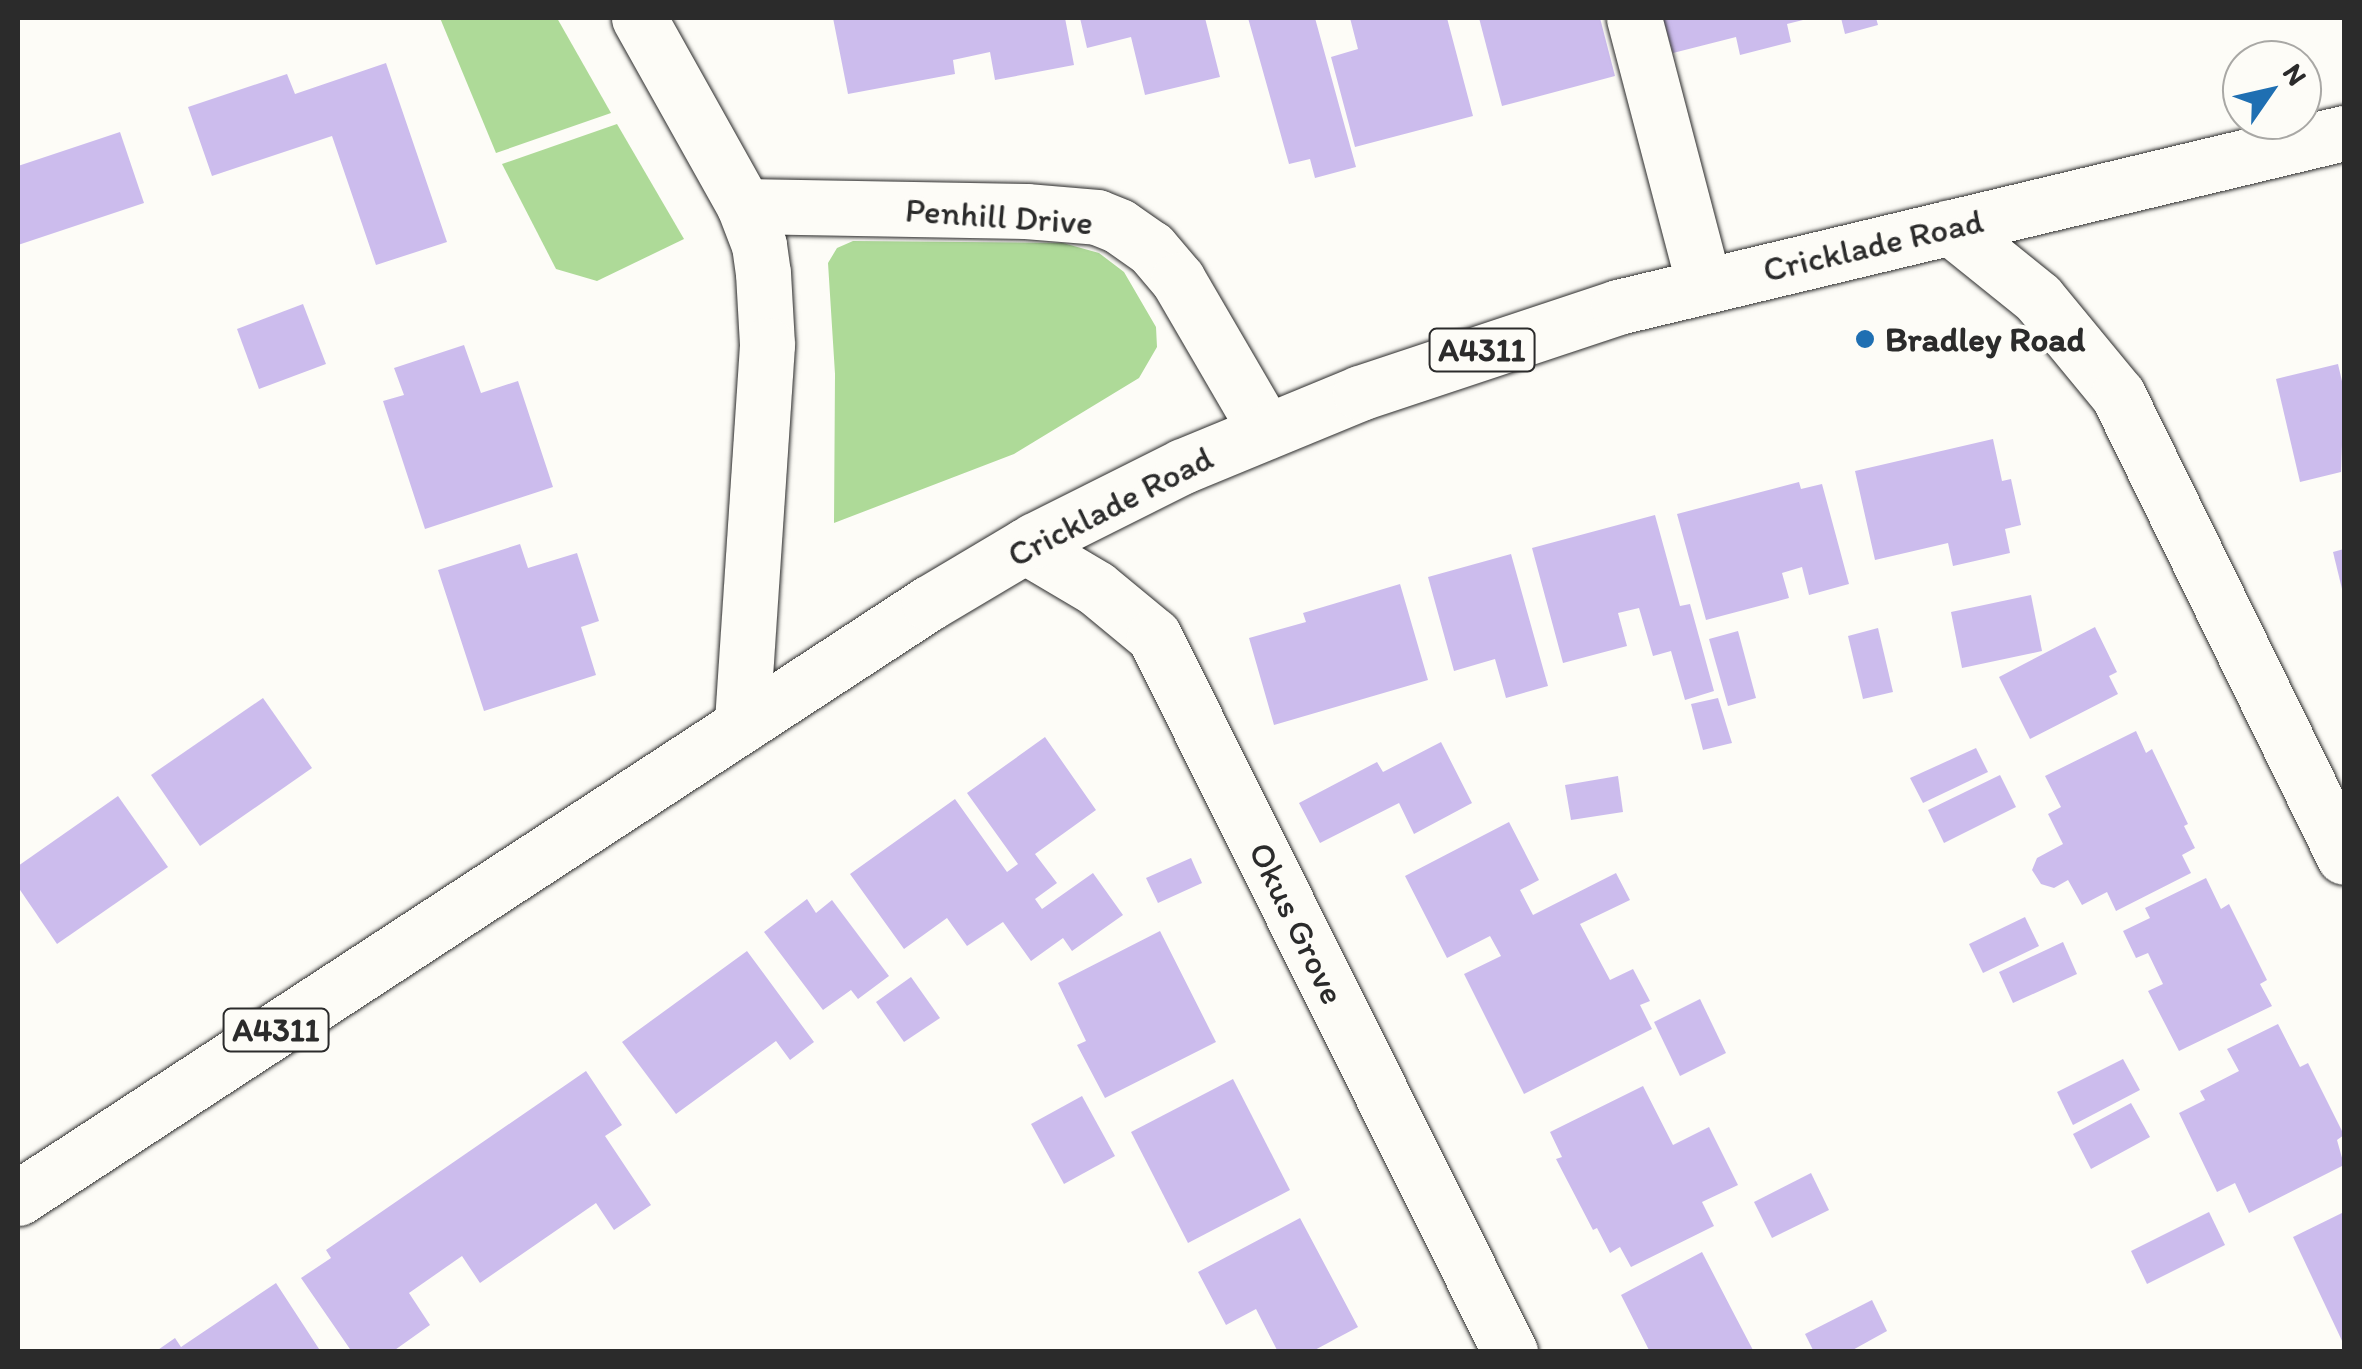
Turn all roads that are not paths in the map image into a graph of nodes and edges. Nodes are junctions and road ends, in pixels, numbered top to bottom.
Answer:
1 (638, 18) edge
2 (1634, 18) edge
3 (2344, 133) edge
4 (744, 206) junction
5 (1950, 227) junction
6 (1704, 284) junction
7 (1266, 431) junction
8 (1025, 546) junction
9 (742, 725) junction
10 (2344, 857) edge
11 (18, 1198) edge
12 (1510, 1352) edge

1 - 4 street
2 - 6 street
3 - 5 street, Cricklade Road / A4311
4 - 7 street, Penhill Drive
4 - 9 street
5 - 6 street, Cricklade Road / A4311
5 - 10 street
6 - 7 street, Cricklade Road / A4311
7 - 8 street, Cricklade Road / A4311
8 - 9 street, Cricklade Road / A4311
8 - 12 street, Okus Grove
9 - 11 street, Cricklade Road / A4311

